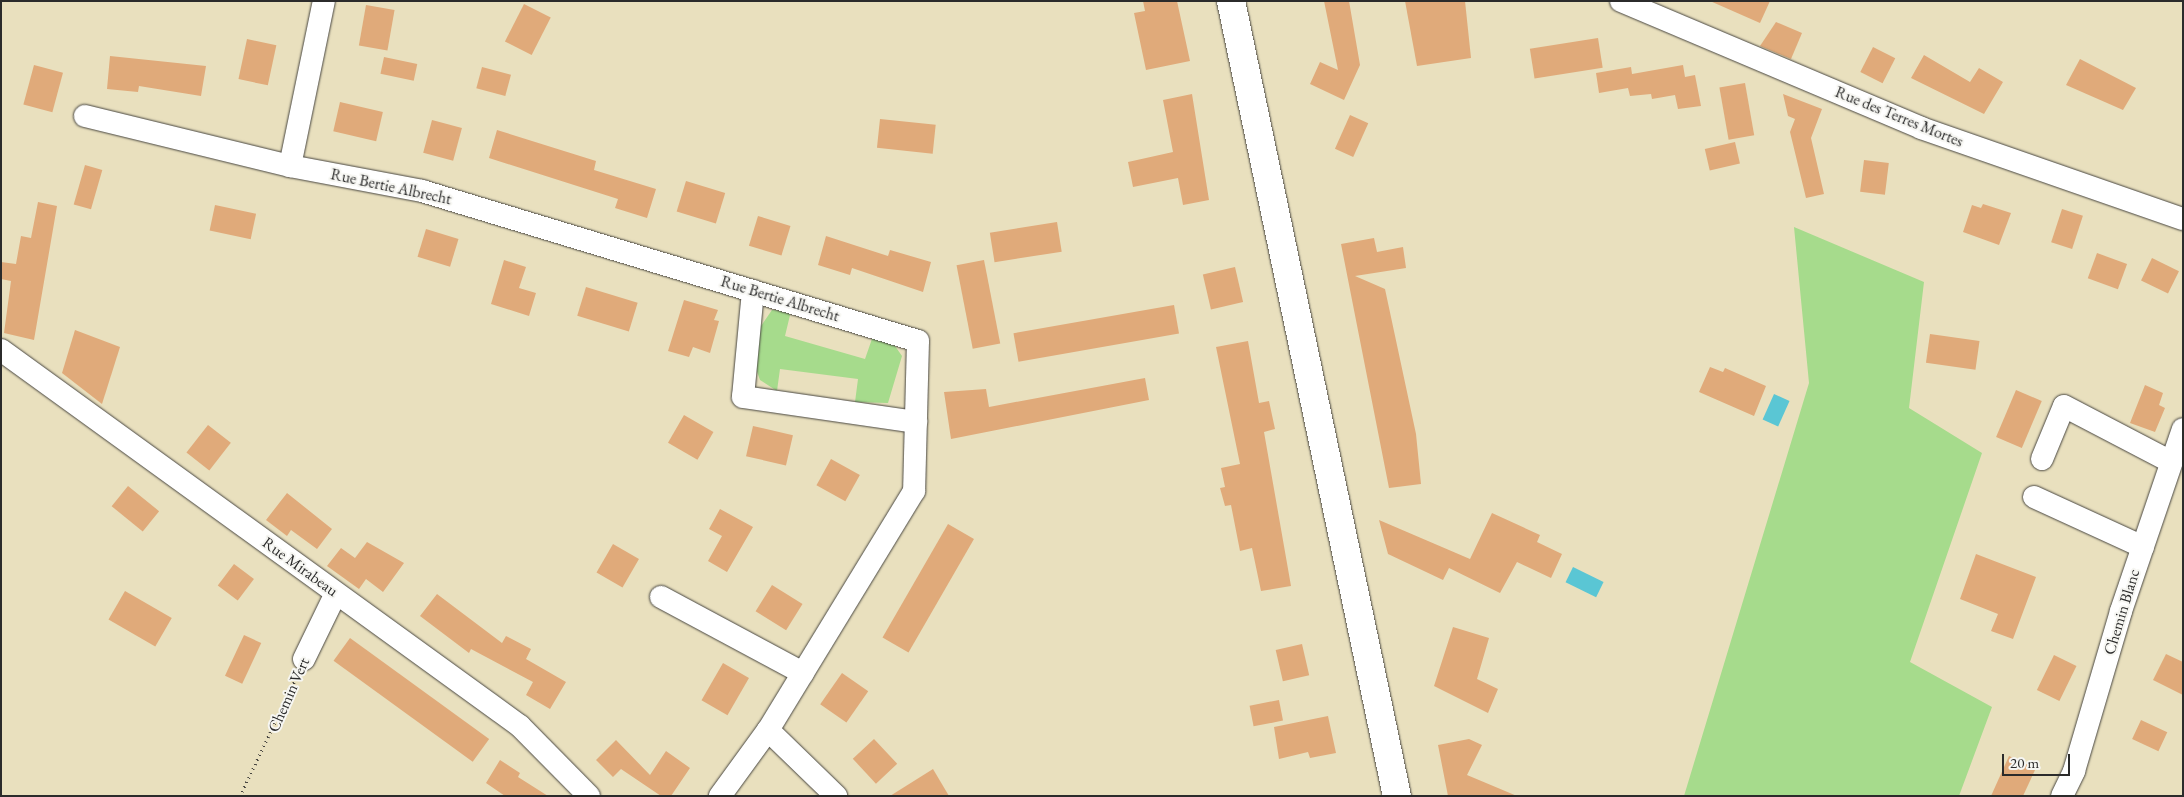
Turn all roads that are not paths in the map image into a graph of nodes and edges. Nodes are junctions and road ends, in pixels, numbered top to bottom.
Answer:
1 (324, 1) edge
2 (1231, 1) edge
3 (1621, 1) edge
4 (85, 116) dead end
5 (290, 166) junction
6 (2183, 219) edge
7 (753, 291) junction
8 (1, 350) edge
9 (916, 422) junction
10 (2183, 429) edge
11 (2042, 459) dead end
12 (2171, 462) junction
13 (2034, 497) dead end
14 (2143, 547) junction
15 (336, 593) junction
16 (661, 598) dead end
17 (304, 659) road end
18 (803, 673) junction
19 (768, 730) junction
20 (589, 796) edge
21 (720, 796) edge
22 (836, 796) edge
23 (1396, 796) edge
24 (2062, 796) edge

1 - 5 street
2 - 23 main road
3 - 6 street, Rue des Terres Mortes
4 - 5 street, Rue Bertie Albrecht
5 - 7 street, Rue Bertie Albrecht
7 - 9 street, Rue Bertie Albrecht
7 - 9 street
8 - 15 street, Rue Mirabeau
9 - 18 street, Rue Bertie Albrecht
10 - 12 street, Chemin Blanc
11 - 12 street
12 - 14 street, Chemin Blanc
13 - 14 street
14 - 24 street, Chemin Blanc
15 - 17 street, Chemin Vert
15 - 20 street, Rue Mirabeau
16 - 18 street
18 - 19 street, Rue Bertie Albrecht
19 - 21 street, Rue Bertie Albrecht
19 - 22 street

